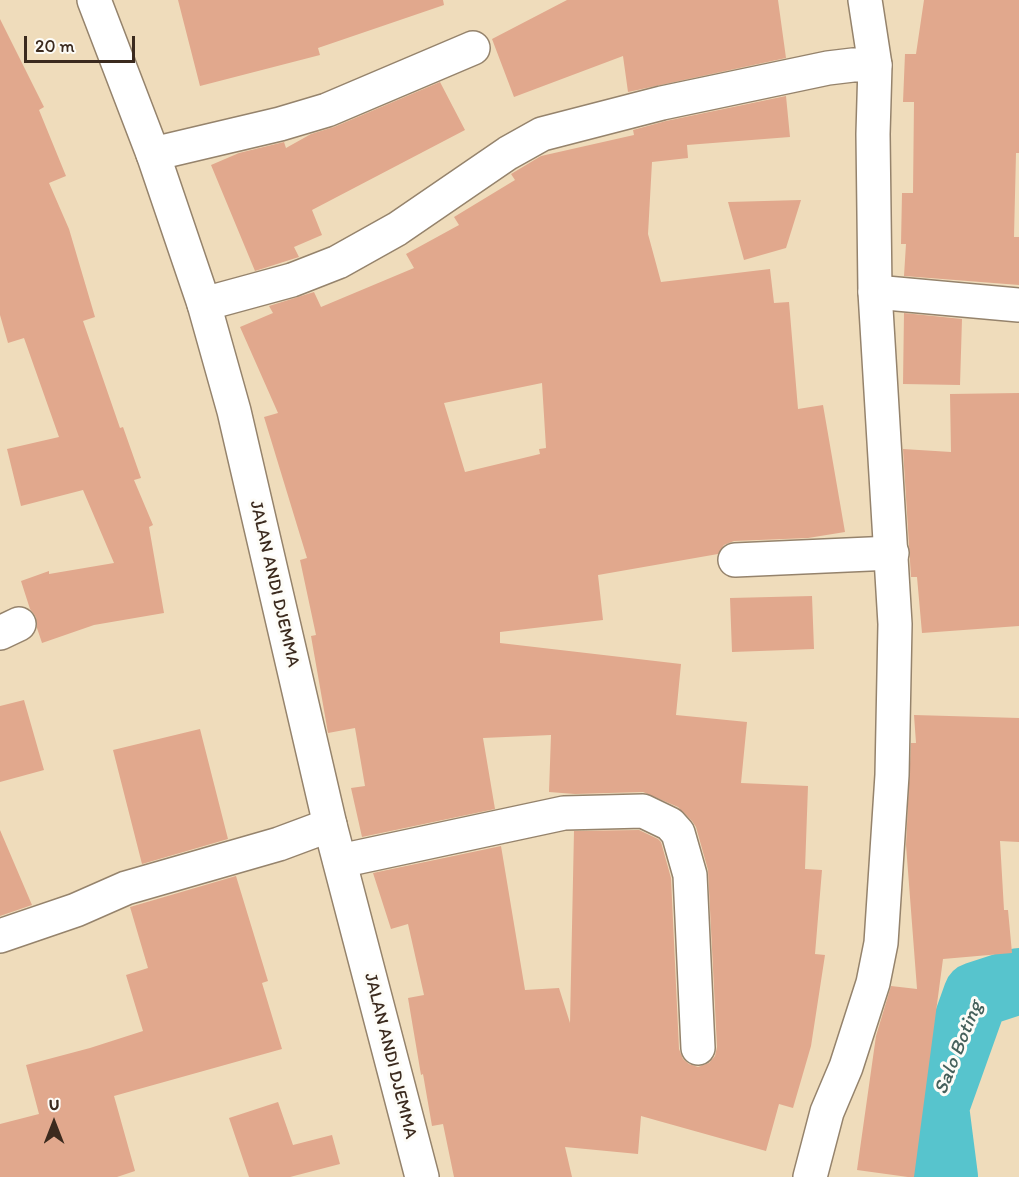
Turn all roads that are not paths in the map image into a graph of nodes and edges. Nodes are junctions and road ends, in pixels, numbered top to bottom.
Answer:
1 (94, 0) edge
2 (865, 0) edge
3 (473, 48) dead end
4 (875, 65) junction
5 (153, 154) junction
6 (875, 292) junction
7 (204, 304) junction
8 (1014, 304) edge
9 (892, 553) junction
10 (735, 560) dead end
11 (330, 825) junction
12 (340, 861) junction
13 (0, 936) edge
14 (698, 1048) dead end
15 (422, 1177) edge
16 (810, 1177) edge

1 - 5 main road, JALAN ANDI DJEMMA
2 - 4 main road
3 - 5 main road
4 - 6 main road
4 - 7 main road
5 - 7 main road, JALAN ANDI DJEMMA
6 - 8 main road
6 - 9 main road
7 - 11 main road, JALAN ANDI DJEMMA
9 - 10 main road
9 - 16 main road
11 - 12 main road, JALAN ANDI DJEMMA
11 - 13 main road
12 - 14 main road
12 - 15 main road, JALAN ANDI DJEMMA

